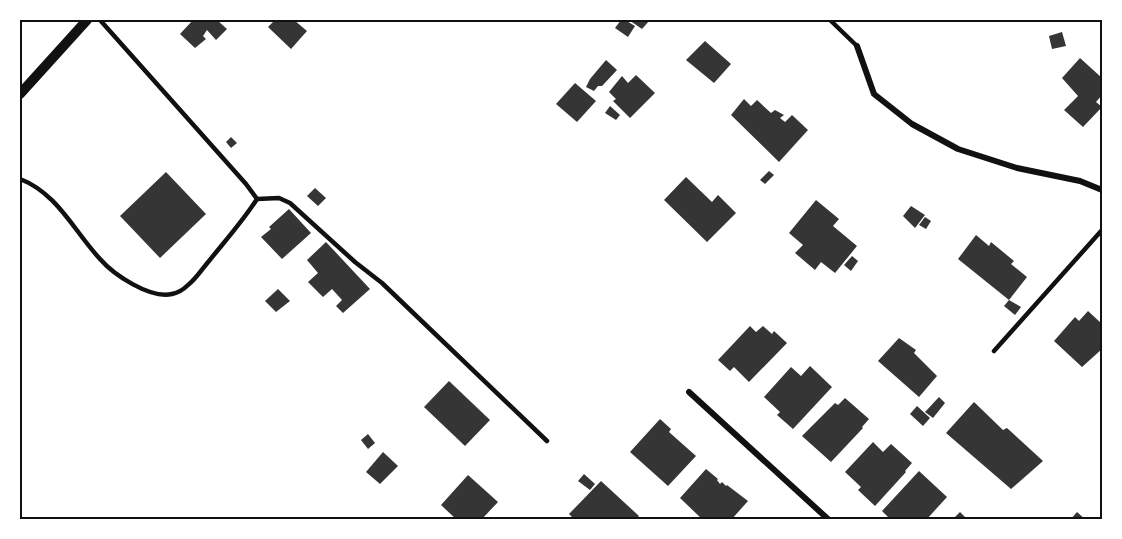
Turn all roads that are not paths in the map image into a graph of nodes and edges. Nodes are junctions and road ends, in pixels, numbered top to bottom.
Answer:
1 (87, 20) edge
2 (100, 20) edge
3 (830, 20) edge
4 (857, 46) joint
5 (20, 94) edge
6 (20, 180) edge
7 (1102, 190) edge
8 (257, 199) junction
9 (1102, 230) edge
10 (994, 351) dead end
11 (689, 392) dead end
12 (547, 441) dead end
13 (829, 519) edge

1 - 5 street
2 - 8 lane
3 - 4 lane
4 - 7 street
6 - 8 lane
8 - 12 lane
9 - 10 lane
11 - 13 street

